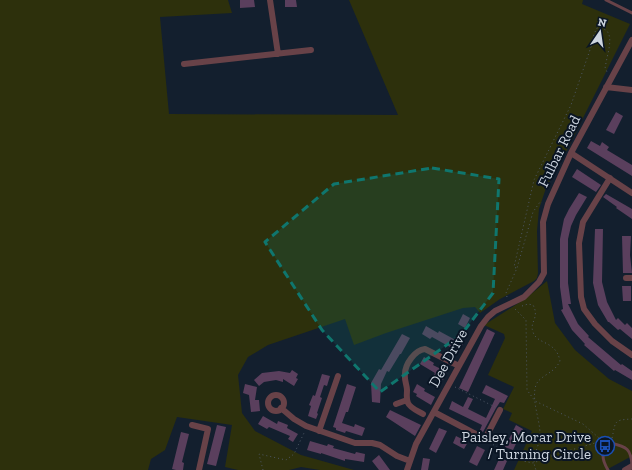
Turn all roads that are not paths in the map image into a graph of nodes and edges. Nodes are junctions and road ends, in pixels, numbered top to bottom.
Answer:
1 (270, 0) edge
2 (606, 0) edge
3 (632, 13) edge
4 (632, 40) edge
5 (311, 50) dead end
6 (278, 54) junction
7 (184, 64) dead end
8 (606, 87) junction
9 (632, 90) edge
10 (571, 153) junction
11 (610, 178) junction
12 (632, 193) edge
13 (539, 282) joint
14 (632, 355) edge
15 (458, 366) junction
16 (338, 376) dead end
17 (407, 400) junction
18 (396, 404) dead end
19 (281, 408) dead end
20 (500, 410) road end
21 (434, 412) junction
22 (422, 414) dead end
23 (192, 425) dead end
24 (319, 431) junction
25 (410, 461) junction
26 (632, 466) edge
27 (199, 470) edge
28 (408, 470) edge
29 (608, 470) edge
30 (625, 470) edge

1 - 6 street
2 - 3 lane
4 - 8 street, Fulbar Road
5 - 6 street
6 - 7 street
8 - 9 street
8 - 10 street, Fulbar Road
10 - 11 street
10 - 13 street, Fulbar Road
11 - 12 street
11 - 14 street
13 - 15 street, Dee Drive
15 - 17 street
15 - 21 street, Dee Drive
16 - 24 street
17 - 18 street
17 - 22 street
19 - 24 street
20 - 21 street
21 - 25 street, Dee Drive
23 - 27 street
24 - 25 street
25 - 28 street, Dee Drive
26 - 29 lane
26 - 30 street

